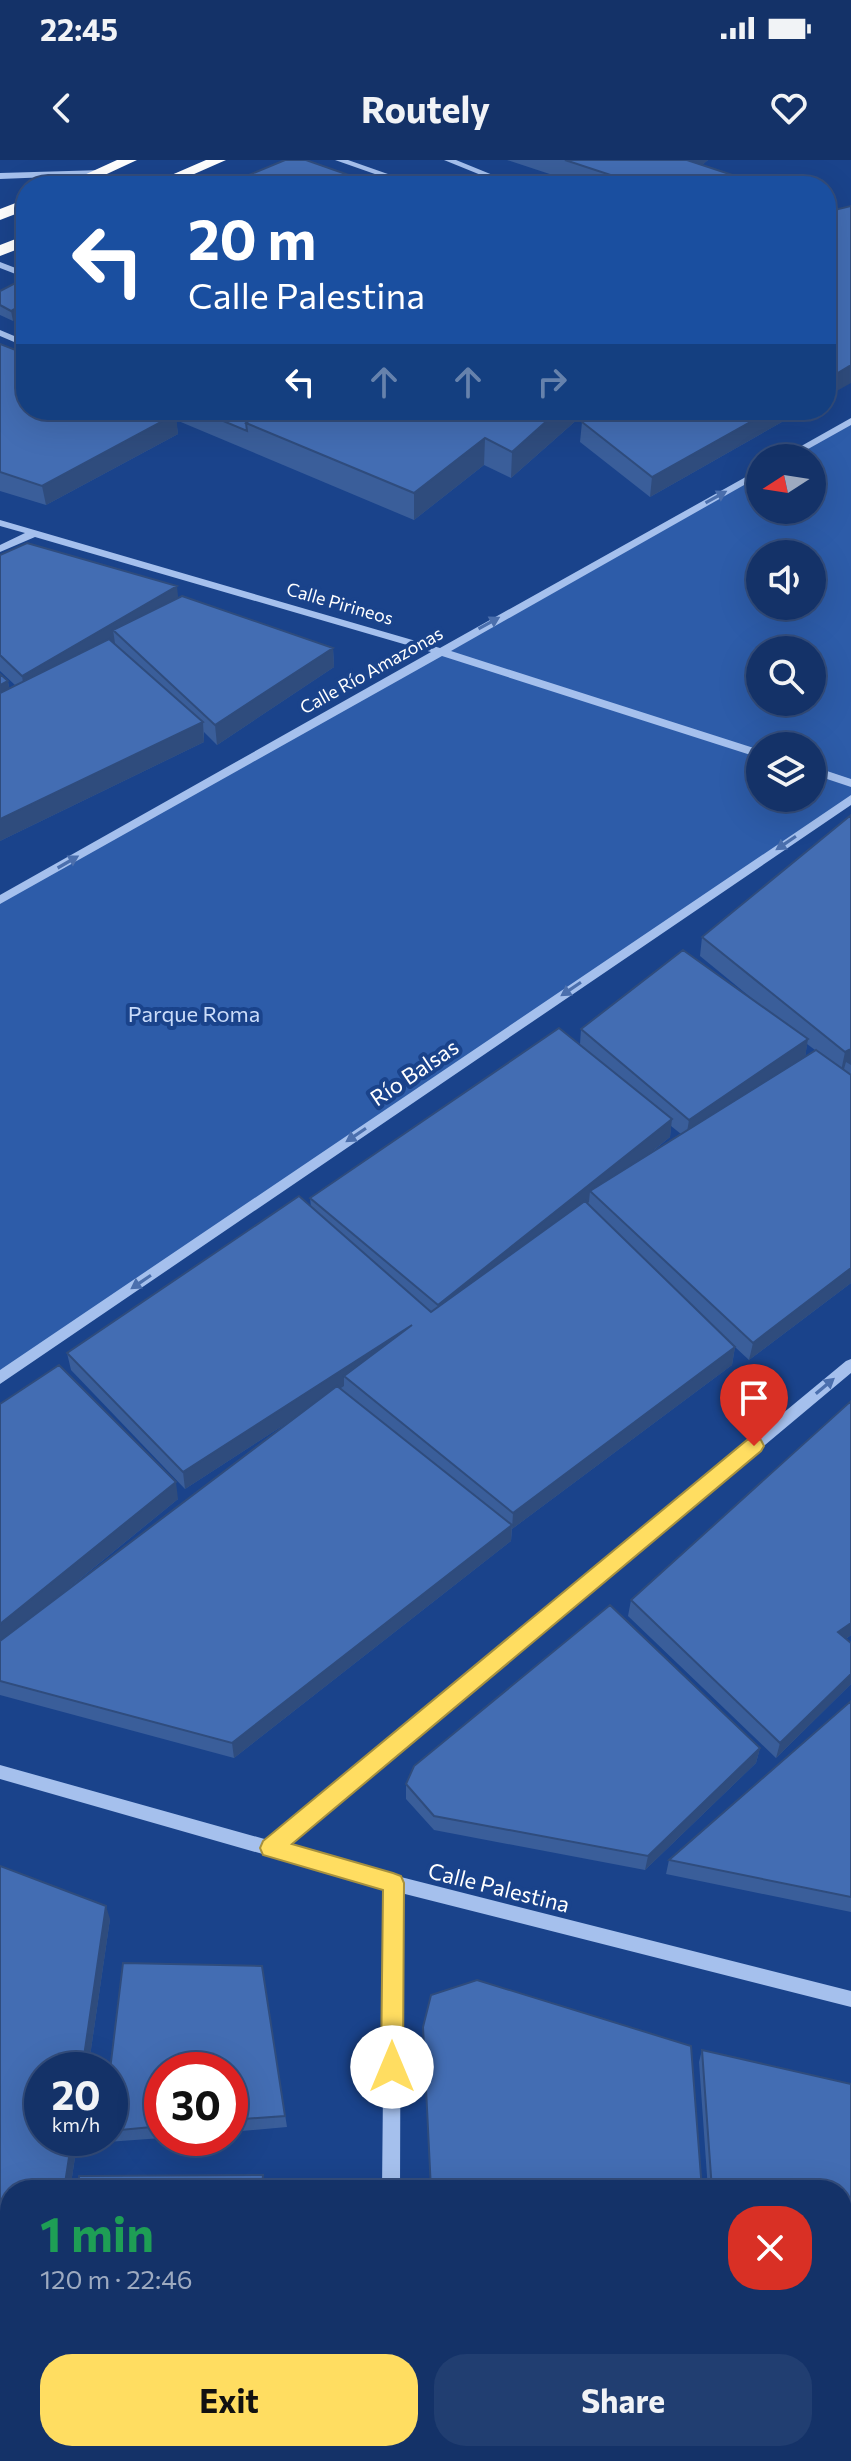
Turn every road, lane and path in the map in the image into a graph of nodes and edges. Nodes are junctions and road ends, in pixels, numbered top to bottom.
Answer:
1 (130, 160) edge
2 (219, 160) edge
3 (448, 160) edge
4 (345, 161) edge
5 (100, 172) junction
6 (0, 176) edge
7 (91, 176) edge
8 (179, 176) edge
9 (389, 176) edge
10 (490, 176) edge
11 (851, 421) edge
12 (810, 444) edge
13 (746, 480) edge
14 (0, 523) edge
15 (34, 533) junction
16 (0, 549) edge
17 (439, 651) junction
18 (746, 750) edge
19 (826, 775) edge
20 (851, 783) edge
21 (851, 799) edge
22 (0, 900) edge
23 (851, 1365) edge
24 (0, 1378) edge
25 (0, 1772) edge
26 (271, 1848) junction
27 (393, 1883) junction
28 (851, 1999) edge
29 (391, 2180) edge

1 - 5 highway
2 - 8 highway
3 - 10 street
4 - 9 street
5 - 6 street
5 - 7 highway
11 - 12 street
17 -> 13 street, Calle Río Amazonas
14 - 15 street, Calle Pirineos
15 - 16 street
15 - 17 street, Calle Pirineos
17 - 18 street, Calle Pirineos
22 -> 17 street, Calle Río Amazonas
19 - 20 street
21 -> 24 street, Río Balsas
26 -> 23 street
25 - 26 street, Calle Palestina
26 - 27 street, Calle Palestina
27 - 28 street, Calle Palestina
27 - 29 street

